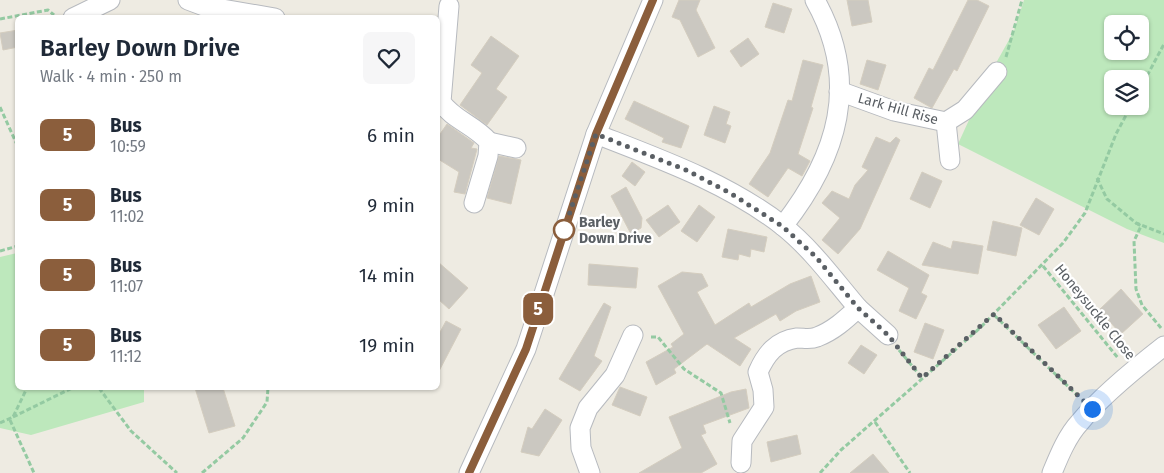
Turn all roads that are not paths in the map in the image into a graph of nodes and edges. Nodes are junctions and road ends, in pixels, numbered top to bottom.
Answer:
1 (110, 0) edge
2 (188, 0) edge
3 (653, 0) edge
4 (815, 0) edge
5 (449, 6) dead end
6 (79, 15) edge
7 (237, 15) edge
8 (442, 35) edge
9 (997, 72) road end
10 (839, 91) junction
11 (946, 122) junction
12 (596, 134) junction
13 (489, 142) junction
14 (516, 148) dead end
15 (950, 160) dead end
16 (474, 203) dead end
17 (782, 226) junction
18 (858, 308) junction
19 (633, 335) road end
20 (888, 335) road end
21 (1164, 346) edge
22 (741, 463) dead end
23 (469, 473) edge
24 (590, 473) edge
25 (1052, 473) edge

1 - 6 street
2 - 7 street
3 - 12 street
4 - 10 street, Lark Hill Rise
5 - 8 street
8 - 13 street
9 - 11 street, Lark Hill Rise
10 - 11 street, Lark Hill Rise
10 - 17 street, Lark Hill Rise
11 - 15 street
12 - 17 street
12 - 23 street
13 - 14 street
13 - 16 street
17 - 18 street
18 - 20 street
18 - 22 street
19 - 24 street
21 - 25 street

